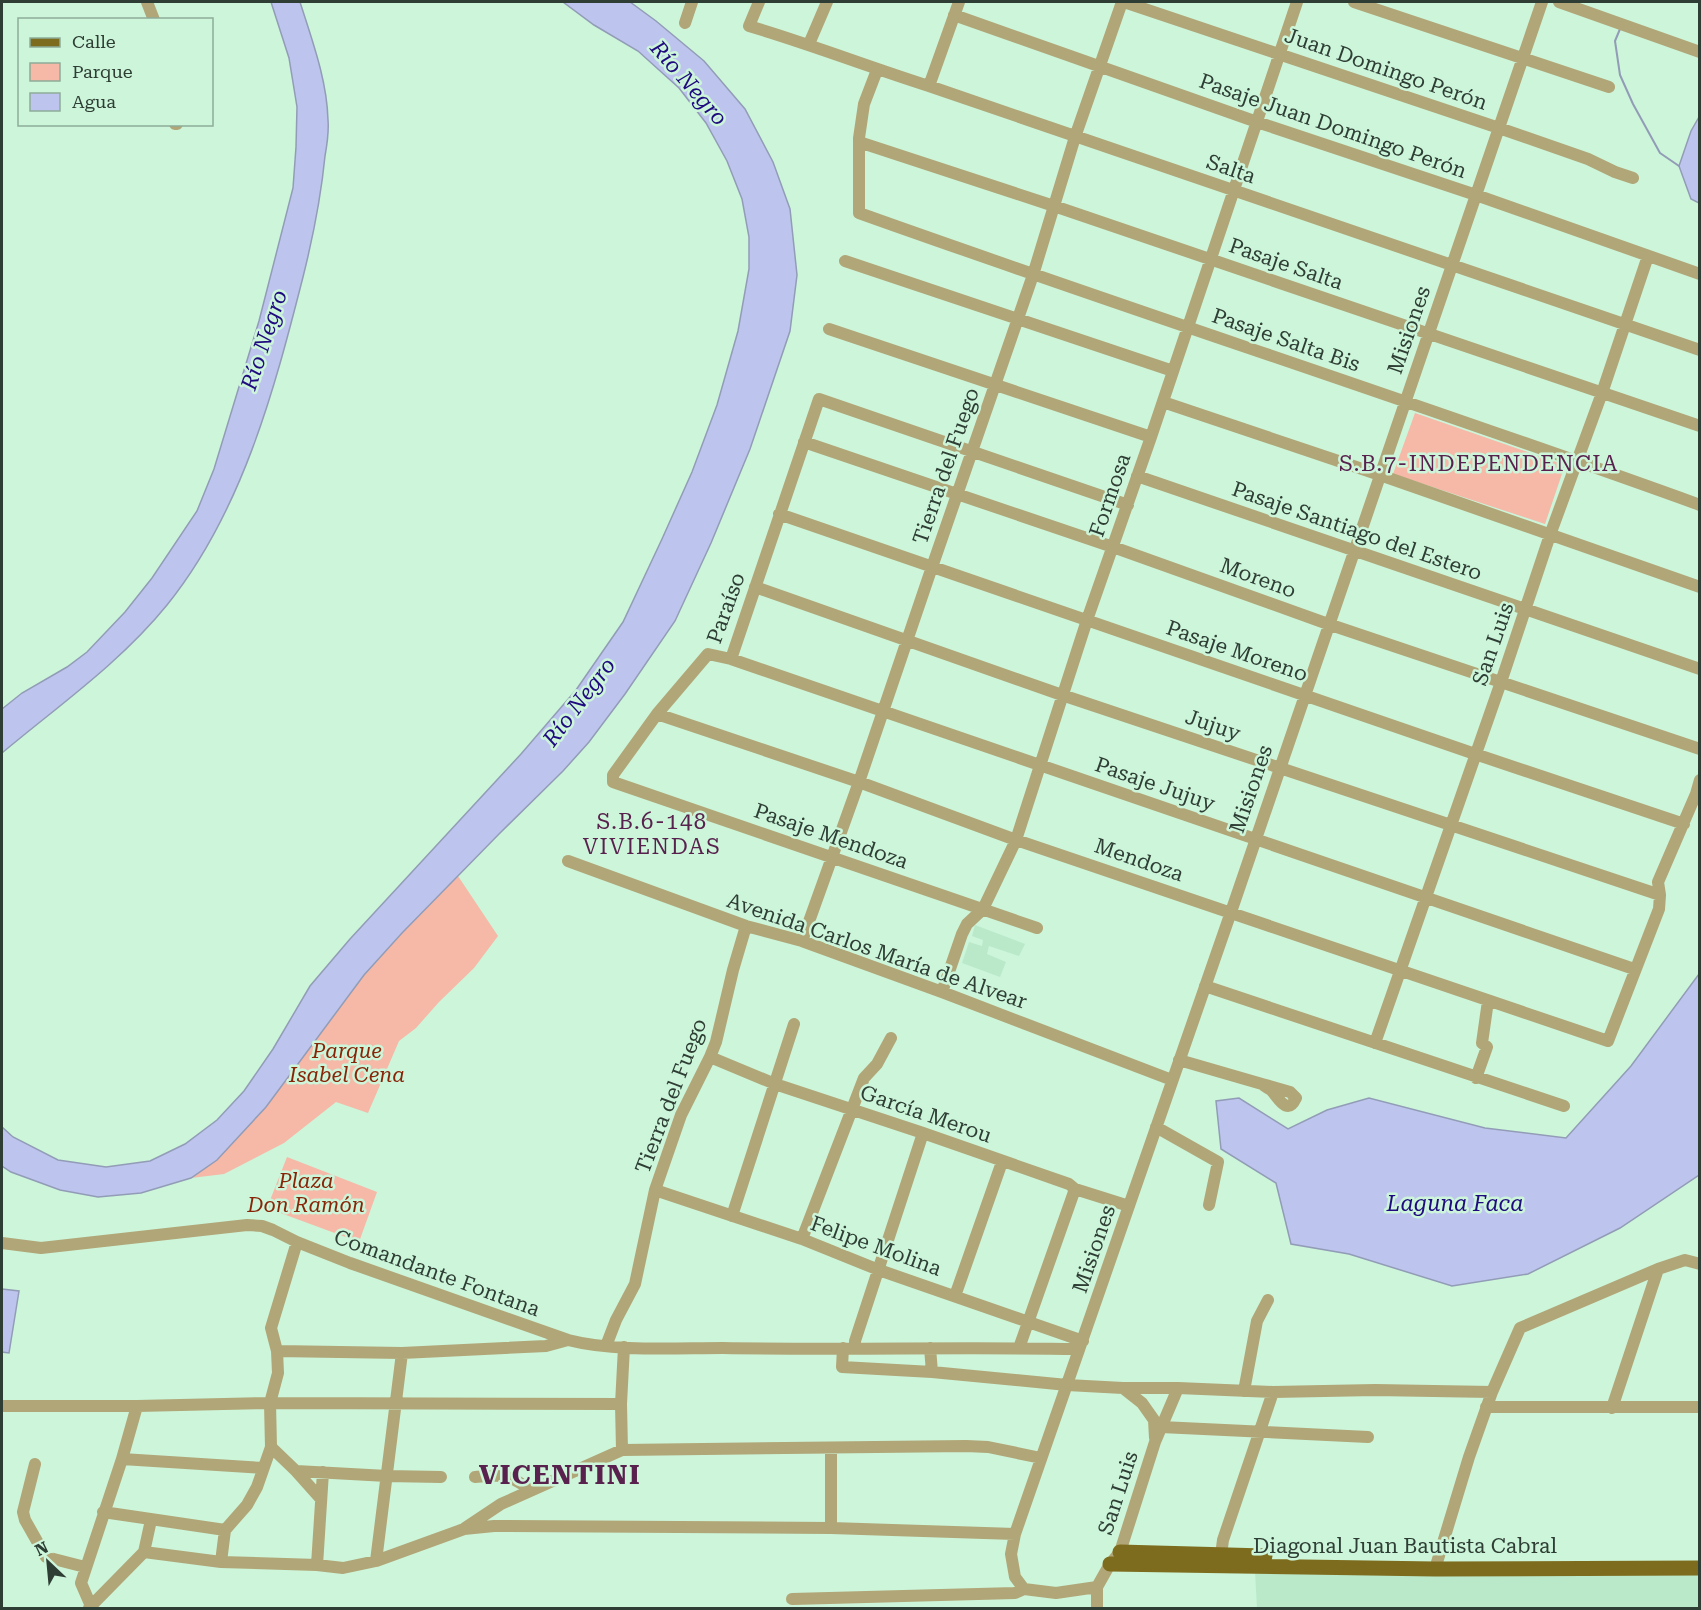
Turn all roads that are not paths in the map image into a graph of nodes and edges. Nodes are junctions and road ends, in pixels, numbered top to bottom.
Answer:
1 (147, 2) edge
2 (692, 2) edge
3 (759, 2) edge
4 (827, 2) edge
5 (958, 2) edge
6 (1123, 2) edge
7 (1297, 2) edge
8 (1354, 2) edge
9 (1542, 2) edge
10 (1559, 2) edge
11 (954, 15) junction
12 (153, 18) edge
13 (685, 23) dead end
14 (809, 44) junction
15 (1700, 52) edge
16 (1280, 53) junction
17 (1523, 58) junction
18 (1100, 67) junction
19 (877, 70) junction
20 (929, 86) junction
21 (1610, 87) dead end
22 (1257, 122) junction
23 (1499, 128) junction
24 (1075, 137) junction
25 (859, 142) junction
26 (1633, 178) dead end
27 (1233, 191) junction
28 (1476, 195) junction
29 (1054, 206) junction
30 (1648, 256) junction
31 (1210, 259) junction
32 (845, 261) dead end
33 (1452, 264) junction
34 (1700, 274) edge
35 (1033, 275) junction
36 (1018, 318) junction
37 (1625, 324) junction
38 (1188, 327) junction
39 (829, 329) dead end
40 (1428, 333) junction
41 (1700, 350) edge
42 (1173, 371) junction
43 (994, 384) junction
44 (1602, 393) junction
45 (1162, 402) junction
46 (1405, 402) junction
47 (1700, 426) edge
48 (1151, 437) junction
49 (804, 442) junction
50 (972, 451) junction
51 (1577, 460) junction
52 (1380, 475) junction
53 (1137, 476) junction
54 (957, 495) junction
55 (1128, 504) junction
56 (1700, 505) edge
57 (779, 514) junction
58 (1550, 535) junction
59 (1113, 547) junction
60 (1353, 550) junction
61 (932, 567) junction
62 (755, 587) junction
63 (1700, 587) edge
64 (1526, 609) junction
65 (1087, 621) junction
66 (1328, 624) junction
67 (907, 641) junction
68 (730, 659) junction
69 (1700, 669) edge
70 (1501, 682) junction
71 (1062, 695) junction
72 (1304, 695) junction
73 (883, 712) junction
74 (657, 714) junction
75 (1700, 749) edge
76 (1475, 754) junction
77 (1040, 765) junction
78 (1279, 768) junction
79 (1700, 780) edge
80 (613, 782) joint
81 (859, 782) junction
82 (1698, 795) edge
83 (1684, 824) junction
84 (1452, 825) junction
85 (1255, 838) junction
86 (1016, 840) junction
87 (831, 856) junction
88 (568, 861) dead end
89 (1660, 895) junction
90 (1427, 897) junction
91 (983, 909) junction
92 (1231, 912) junction
93 (746, 926) junction
94 (1037, 928) dead end
95 (802, 941) junction
96 (1634, 969) junction
97 (1399, 971) junction
98 (1205, 986) junction
99 (942, 992) junction
100 (1488, 1001) junction
101 (794, 1024) dead end
102 (891, 1038) dead end
103 (1375, 1043) junction
104 (710, 1057) junction
105 (1179, 1060) junction
106 (1476, 1078) junction
107 (1172, 1080) junction
108 (775, 1084) junction
109 (1262, 1084) dead end
110 (1564, 1106) dead end
111 (852, 1109) junction
112 (1156, 1127) junction
113 (923, 1133) junction
114 (1002, 1162) junction
115 (1075, 1189) junction
116 (655, 1190) junction
117 (1209, 1205) dead end
118 (1129, 1206) junction
119 (732, 1216) junction
120 (802, 1239) junction
121 (297, 1242) junction
122 (2, 1243) edge
123 (1700, 1264) edge
124 (1658, 1269) junction
125 (879, 1270) junction
126 (955, 1296) junction
127 (1268, 1300) dead end
128 (1029, 1323) junction
129 (568, 1340) junction
130 (1081, 1345) junction
131 (606, 1346) junction
132 (624, 1347) junction
133 (849, 1348) junction
134 (885, 1348) junction
135 (930, 1348) junction
136 (1019, 1348) junction
137 (277, 1351) junction
138 (402, 1353) junction
139 (885, 1369) junction
140 (932, 1372) junction
141 (1066, 1385) junction
142 (1123, 1388) junction
143 (1178, 1388) junction
144 (1244, 1391) junction
145 (1273, 1392) junction
146 (1492, 1392) junction
147 (270, 1403) junction
148 (396, 1404) junction
149 (621, 1404) junction
150 (2, 1406) edge
151 (137, 1406) junction
152 (1486, 1407) junction
153 (1700, 1407) edge
154 (1612, 1408) junction
155 (1161, 1427) junction
156 (1260, 1432) junction
157 (1368, 1437) dead end
158 (1155, 1442) junction
159 (271, 1447) junction
160 (831, 1448) junction
161 (622, 1450) junction
162 (1041, 1458) junction
163 (122, 1459) junction
164 (35, 1464) dead end
165 (263, 1468) junction
166 (296, 1471) junction
167 (323, 1472) junction
168 (387, 1476) junction
169 (441, 1477) dead end
170 (475, 1477) dead end
171 (530, 1490) junction
172 (321, 1499) junction
173 (103, 1512) junction
174 (150, 1520) junction
175 (831, 1528) junction
176 (464, 1529) junction
177 (225, 1530) junction
178 (1015, 1534) junction
179 (144, 1552) junction
180 (1221, 1555) junction
181 (1115, 1558) junction
182 (1700, 1558) edge
183 (376, 1561) junction
184 (221, 1562) junction
185 (1634, 1563) junction
186 (1436, 1564) junction
187 (317, 1565) junction
188 (86, 1567) junction
189 (1700, 1568) edge
190 (1097, 1587) junction
191 (1024, 1589) junction
192 (792, 1599) dead end
193 (90, 1607) edge
194 (1097, 1608) edge

1 - 12 street
2 - 13 street
3 - 14 street, Salta
4 - 14 street
5 - 11 street
6 - 16 street, Juan Domingo Perón
6 - 18 street, Tierra del Fuego
7 - 16 street, Formosa
8 - 17 street
9 - 17 street, Misiones
10 - 15 street
11 - 18 street, Pasaje Juan Domingo Perón
11 - 20 street
14 - 19 street, Salta
16 - 22 street, Formosa
16 - 23 street, Juan Domingo Perón
17 - 21 street
17 - 23 street, Misiones
18 - 22 street, Pasaje Juan Domingo Perón
18 - 24 street, Tierra del Fuego
19 - 20 street, Salta
19 - 25 street
20 - 24 street, Salta
22 - 27 street, Formosa
22 - 28 street, Pasaje Juan Domingo Perón
23 - 26 street, Juan Domingo Perón
23 - 28 street, Misiones
24 - 27 street, Salta
24 - 29 street, Tierra del Fuego
25 - 29 street, Pasaje Salta
25 - 35 street, Pasaje Salta Bis
27 - 31 street, Formosa
27 - 33 street, Salta
28 - 30 street, Pasaje Juan Domingo Perón
28 - 33 street, Misiones
29 - 31 street, Pasaje Salta
29 - 35 street, Tierra del Fuego
30 - 34 street, Pasaje Juan Domingo Perón
30 - 37 street, San Luis
31 - 38 street, Formosa
31 - 40 street, Pasaje Salta
32 - 36 street
33 - 37 street, Salta
33 - 40 street, Misiones
35 - 36 street, Tierra del Fuego
35 - 38 street, Pasaje Salta Bis
36 - 42 street
36 - 43 street, Tierra del Fuego
37 - 41 street, Salta
37 - 44 street, San Luis
38 - 42 street, Formosa
38 - 46 street, Pasaje Salta Bis
39 - 43 street
40 - 44 street, Pasaje Salta
40 - 46 street, Misiones
42 - 45 street, Formosa
43 - 48 street
43 - 50 street, Tierra del Fuego
44 - 47 street, Pasaje Salta
44 - 51 street, San Luis
45 - 48 street, Formosa
45 - 52 street
46 - 51 street, Pasaje Salta Bis
46 - 52 street, Misiones
48 - 53 street, Formosa
49 - 50 street, Paraíso
49 - 54 street, Moreno
49 - 57 street, Paraíso
50 - 54 street, Tierra del Fuego
50 - 55 street
51 - 56 street, Pasaje Salta Bis
51 - 58 street, San Luis
52 - 58 street
52 - 60 street, Misiones
53 - 55 street, Formosa
53 - 60 street, Pasaje Santiago del Estero
54 - 59 street, Moreno
54 - 61 street, Tierra del Fuego
55 - 59 street, Formosa
57 - 61 street, Pasaje Moreno
57 - 62 street, Paraíso
58 - 63 street
58 - 64 street, San Luis
59 - 65 street, Formosa
59 - 66 street, Moreno
60 - 64 street, Pasaje Santiago del Estero
60 - 66 street, Misiones
61 - 65 street, Pasaje Moreno
61 - 67 street, Tierra del Fuego
62 - 67 street, Jujuy
62 - 68 street, Paraíso
64 - 69 street, Pasaje Santiago del Estero
64 - 70 street, San Luis
65 - 71 street, Formosa
65 - 72 street, Pasaje Moreno
66 - 70 street, Moreno
66 - 72 street, Misiones
67 - 71 street, Jujuy
67 - 73 street, Tierra del Fuego
68 - 73 street, Pasaje Jujuy
68 - 74 street, Paraíso
70 - 75 street, Moreno
70 - 76 street, San Luis
71 - 77 street, Formosa
71 - 78 street, Jujuy
72 - 76 street, Pasaje Moreno
72 - 78 street, Misiones
73 - 77 street, Pasaje Jujuy
73 - 81 street, Tierra del Fuego
74 - 80 street, Paraíso
74 - 81 street, Mendoza
76 - 83 street, Pasaje Moreno
76 - 84 street, San Luis
77 - 85 street, Pasaje Jujuy
77 - 86 street, Formosa
78 - 84 street, Jujuy
78 - 85 street, Misiones
79 - 82 street
80 - 87 street, Pasaje Mendoza
81 - 86 street, Mendoza
81 - 87 street, Tierra del Fuego
82 - 83 street
83 - 89 street
84 - 89 street, Jujuy
84 - 90 street, San Luis
85 - 90 street, Pasaje Jujuy
85 - 92 street, Misiones
86 - 91 street, Formosa
86 - 92 street, Mendoza
87 - 91 street, Pasaje Mendoza
87 - 95 street, Tierra del Fuego
88 - 93 street, Avenida Carlos María de Alvear
89 - 96 street
90 - 96 street, Pasaje Jujuy
90 - 97 street, San Luis
91 - 94 street, Pasaje Mendoza
91 - 99 street, Formosa
92 - 97 street, Mendoza
92 - 98 street, Misiones
93 - 95 street, Avenida Carlos María de Alvear
93 - 104 street, Tierra del Fuego
95 - 99 street, Avenida Carlos María de Alvear
96 - 100 street, Mendoza
97 - 100 street, Mendoza
97 - 103 street, San Luis
98 - 103 street
98 - 105 street, Misiones
99 - 107 street, Avenida Carlos María de Alvear
100 - 106 street
101 - 108 street
102 - 111 street
103 - 106 street
104 - 108 street, García Merou
104 - 116 street, Tierra del Fuego
105 - 107 street, Misiones
105 - 109 street
106 - 110 street
107 - 112 street, Misiones
108 - 111 street, García Merou
108 - 119 street
111 - 113 street, García Merou
111 - 120 street
112 - 117 street
112 - 118 street, Misiones
113 - 114 street, García Merou
113 - 125 street
114 - 115 street, García Merou
114 - 126 street
115 - 118 street, García Merou
115 - 128 street
116 - 119 street, Felipe Molina
116 - 131 street, Tierra del Fuego
118 - 130 street, Misiones
119 - 120 street, Felipe Molina
120 - 125 street, Felipe Molina
121 - 122 street, Comandante Fontana
121 - 129 street, Comandante Fontana
121 - 137 street
123 - 124 street
124 - 146 street
124 - 154 street
125 - 126 street, Felipe Molina
125 - 133 street
126 - 128 street, Felipe Molina
127 - 144 street
128 - 130 street, Felipe Molina
128 - 136 street
129 - 131 street
129 - 138 street
130 - 136 street
130 - 141 street, Misiones
131 - 132 street
132 - 133 street
132 - 149 street
133 - 134 street
133 - 139 street
134 - 135 street
134 - 139 street
135 - 136 street
135 - 140 street
137 - 138 street
137 - 147 street
138 - 148 street
139 - 140 street
140 - 141 street
141 - 142 street
141 - 162 street, Misiones
142 - 143 street
142 - 158 street
143 - 144 street
143 - 155 street, San Luis
144 - 145 street
145 - 146 street
145 - 156 street
146 - 152 street
147 - 148 street
147 - 151 street
147 - 159 street
148 - 149 street
148 - 168 street
149 - 161 street
150 - 151 street
151 - 163 street
152 - 154 street
152 - 186 street
153 - 154 street
155 - 156 street
155 - 158 street, San Luis
156 - 157 street
156 - 180 street
158 - 181 street, San Luis
159 - 165 street
159 - 166 street
160 - 161 street
160 - 162 street
160 - 175 street
161 - 171 street
162 - 178 street, Misiones
163 - 165 street
163 - 173 street
164 - 188 street
165 - 177 street
166 - 167 street
166 - 172 street
167 - 168 street
167 - 172 street
168 - 169 street
168 - 183 street
170 - 171 street
171 - 176 street
172 - 187 street
173 - 174 street
173 - 188 street
174 - 177 street
174 - 179 street
175 - 176 street
175 - 178 street
176 - 183 street
177 - 184 street
178 - 191 street, Misiones
179 - 184 street
179 - 193 street
180 - 181 main road, Diagonal Juan Bautista Cabral
180 - 186 main road, Diagonal Juan Bautista Cabral
181 - 186 main road, Diagonal Juan Bautista Cabral
181 - 190 street, San Luis
182 - 185 main road, Diagonal Juan Bautista Cabral
183 - 187 street
184 - 187 street
185 - 186 main road, Diagonal Juan Bautista Cabral
185 - 189 main road, Diagonal Juan Bautista Cabral
188 - 193 street
190 - 191 street
190 - 194 street, San Luis
191 - 192 street

